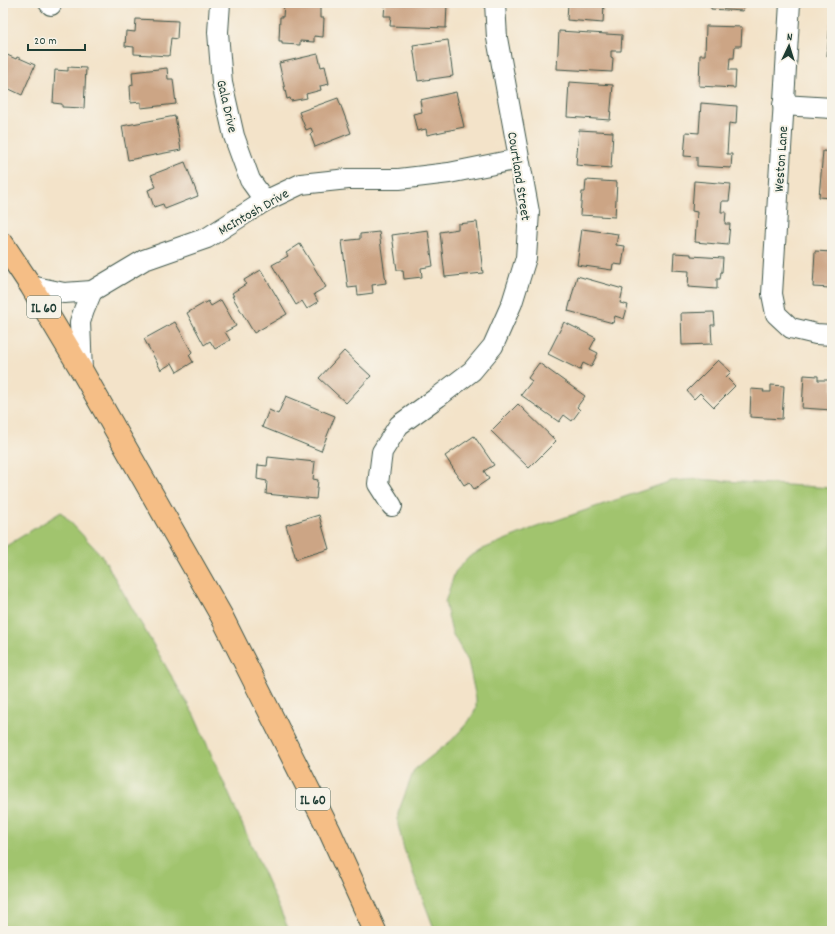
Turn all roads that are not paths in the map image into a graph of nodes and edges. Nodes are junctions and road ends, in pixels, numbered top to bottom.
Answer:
1 (220, 3) edge
2 (495, 3) edge
3 (790, 3) edge
4 (783, 105) junction
5 (832, 108) edge
6 (519, 159) junction
7 (265, 201) junction
8 (3, 244) edge
9 (31, 286) junction
10 (92, 291) junction
11 (832, 335) edge
12 (82, 371) junction
13 (392, 506) dead end
14 (375, 931) edge

1 - 7 street, Gala Drive
2 - 6 street, Courtland Street
3 - 4 street, Weston Lane
4 - 5 street
4 - 11 street, Weston Lane
6 - 7 street, McIntosh Drive
6 - 13 street, Courtland Street
7 - 10 street, McIntosh Drive
8 - 9 main road, IL 60
9 - 10 street, McIntosh Drive
9 - 12 main road, IL 60
10 - 12 street
12 - 14 main road, IL 60

